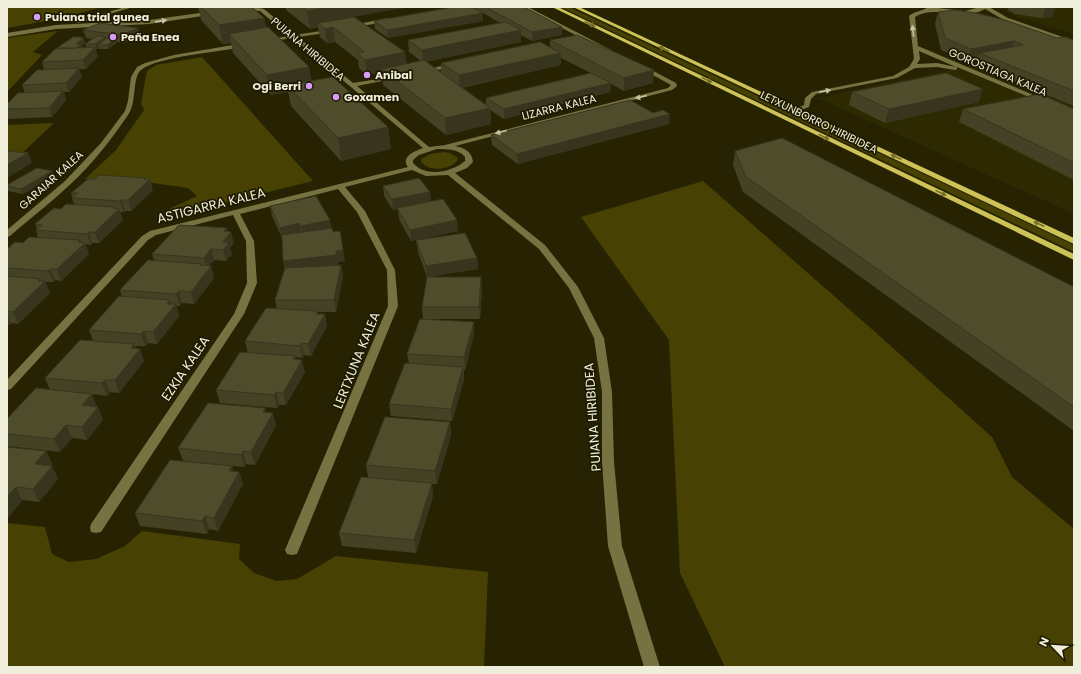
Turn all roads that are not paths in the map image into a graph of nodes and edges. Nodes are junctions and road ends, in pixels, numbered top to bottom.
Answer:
1 (132, 7) edge
2 (249, 7) edge
3 (524, 7) edge
4 (554, 7) edge
5 (575, 7) edge
6 (916, 7) edge
7 (985, 7) edge
8 (240, 8) junction
9 (263, 9) edge
10 (233, 10) edge
11 (934, 10) junction
12 (218, 12) edge
13 (952, 12) junction
14 (981, 17) edge
15 (395, 19) edge
16 (993, 19) edge
17 (122, 25) junction
18 (1022, 25) junction
19 (56, 27) junction
20 (343, 28) edge
21 (335, 29) edge
22 (7, 35) edge
23 (294, 37) junction
24 (584, 38) junction
25 (572, 40) edge
26 (1074, 43) edge
27 (915, 47) junction
28 (612, 52) edge
29 (457, 64) edge
30 (639, 65) edge
31 (914, 66) junction
32 (971, 71) junction
33 (418, 72) edge
34 (403, 75) edge
35 (352, 86) junction
36 (1052, 105) edge
37 (796, 110) junction
38 (446, 147) junction
39 (428, 149) junction
40 (412, 168) junction
41 (450, 173) junction
42 (340, 186) junction
43 (236, 213) junction
44 (7, 234) edge
45 (1074, 241) edge
46 (1074, 257) edge
47 (7, 388) edge
48 (96, 528) dead end
49 (292, 550) dead end
50 (652, 667) edge

1 - 17 street
1 - 19 street
2 - 8 street
3 - 24 street
4 -> 46 main road, LETXUNBORRO HIRIBIDEA
37 -> 5 main road, LETXUNBORRO HIRIBIDEA
6 - 11 street
7 - 13 street
7 - 18 street
8 - 9 street, PUIANA HIRIBIDEA
8 - 10 street
9 - 23 street, PUIANA HIRIBIDEA
11 - 13 street
27 -> 11 street
17 -> 12 street
13 - 14 street
15 - 20 street
16 - 18 street
17 - 19 street
18 - 26 street
19 - 22 street
21 - 23 street, GARAIAR KALEA
23 - 35 street, PUIANA HIRIBIDEA
23 - 44 street, GARAIAR KALEA
24 - 25 street
24 - 28 street
27 - 31 street
27 - 32 street, GOROSTIAGA KALEA
29 - 33 street
30 -> 38 street, LIZARRA KALEA
31 - 32 street
37 -> 31 street
32 - 36 street, GOROSTIAGA KALEA
34 - 35 street
35 - 39 street, PUIANA HIRIBIDEA
45 -> 37 main road, LETXUNBORRO HIRIBIDEA
38 - 39 street
38 - 41 street
39 - 40 street
40 - 41 street
40 - 42 street, ASTIGARRA KALEA
41 - 50 street, PUIANA HIRIBIDEA
42 - 43 street, ASTIGARRA KALEA
42 - 49 street, LERTXUNA KALEA
43 - 47 street, ASTIGARRA KALEA
43 - 48 street, EZKIA KALEA

